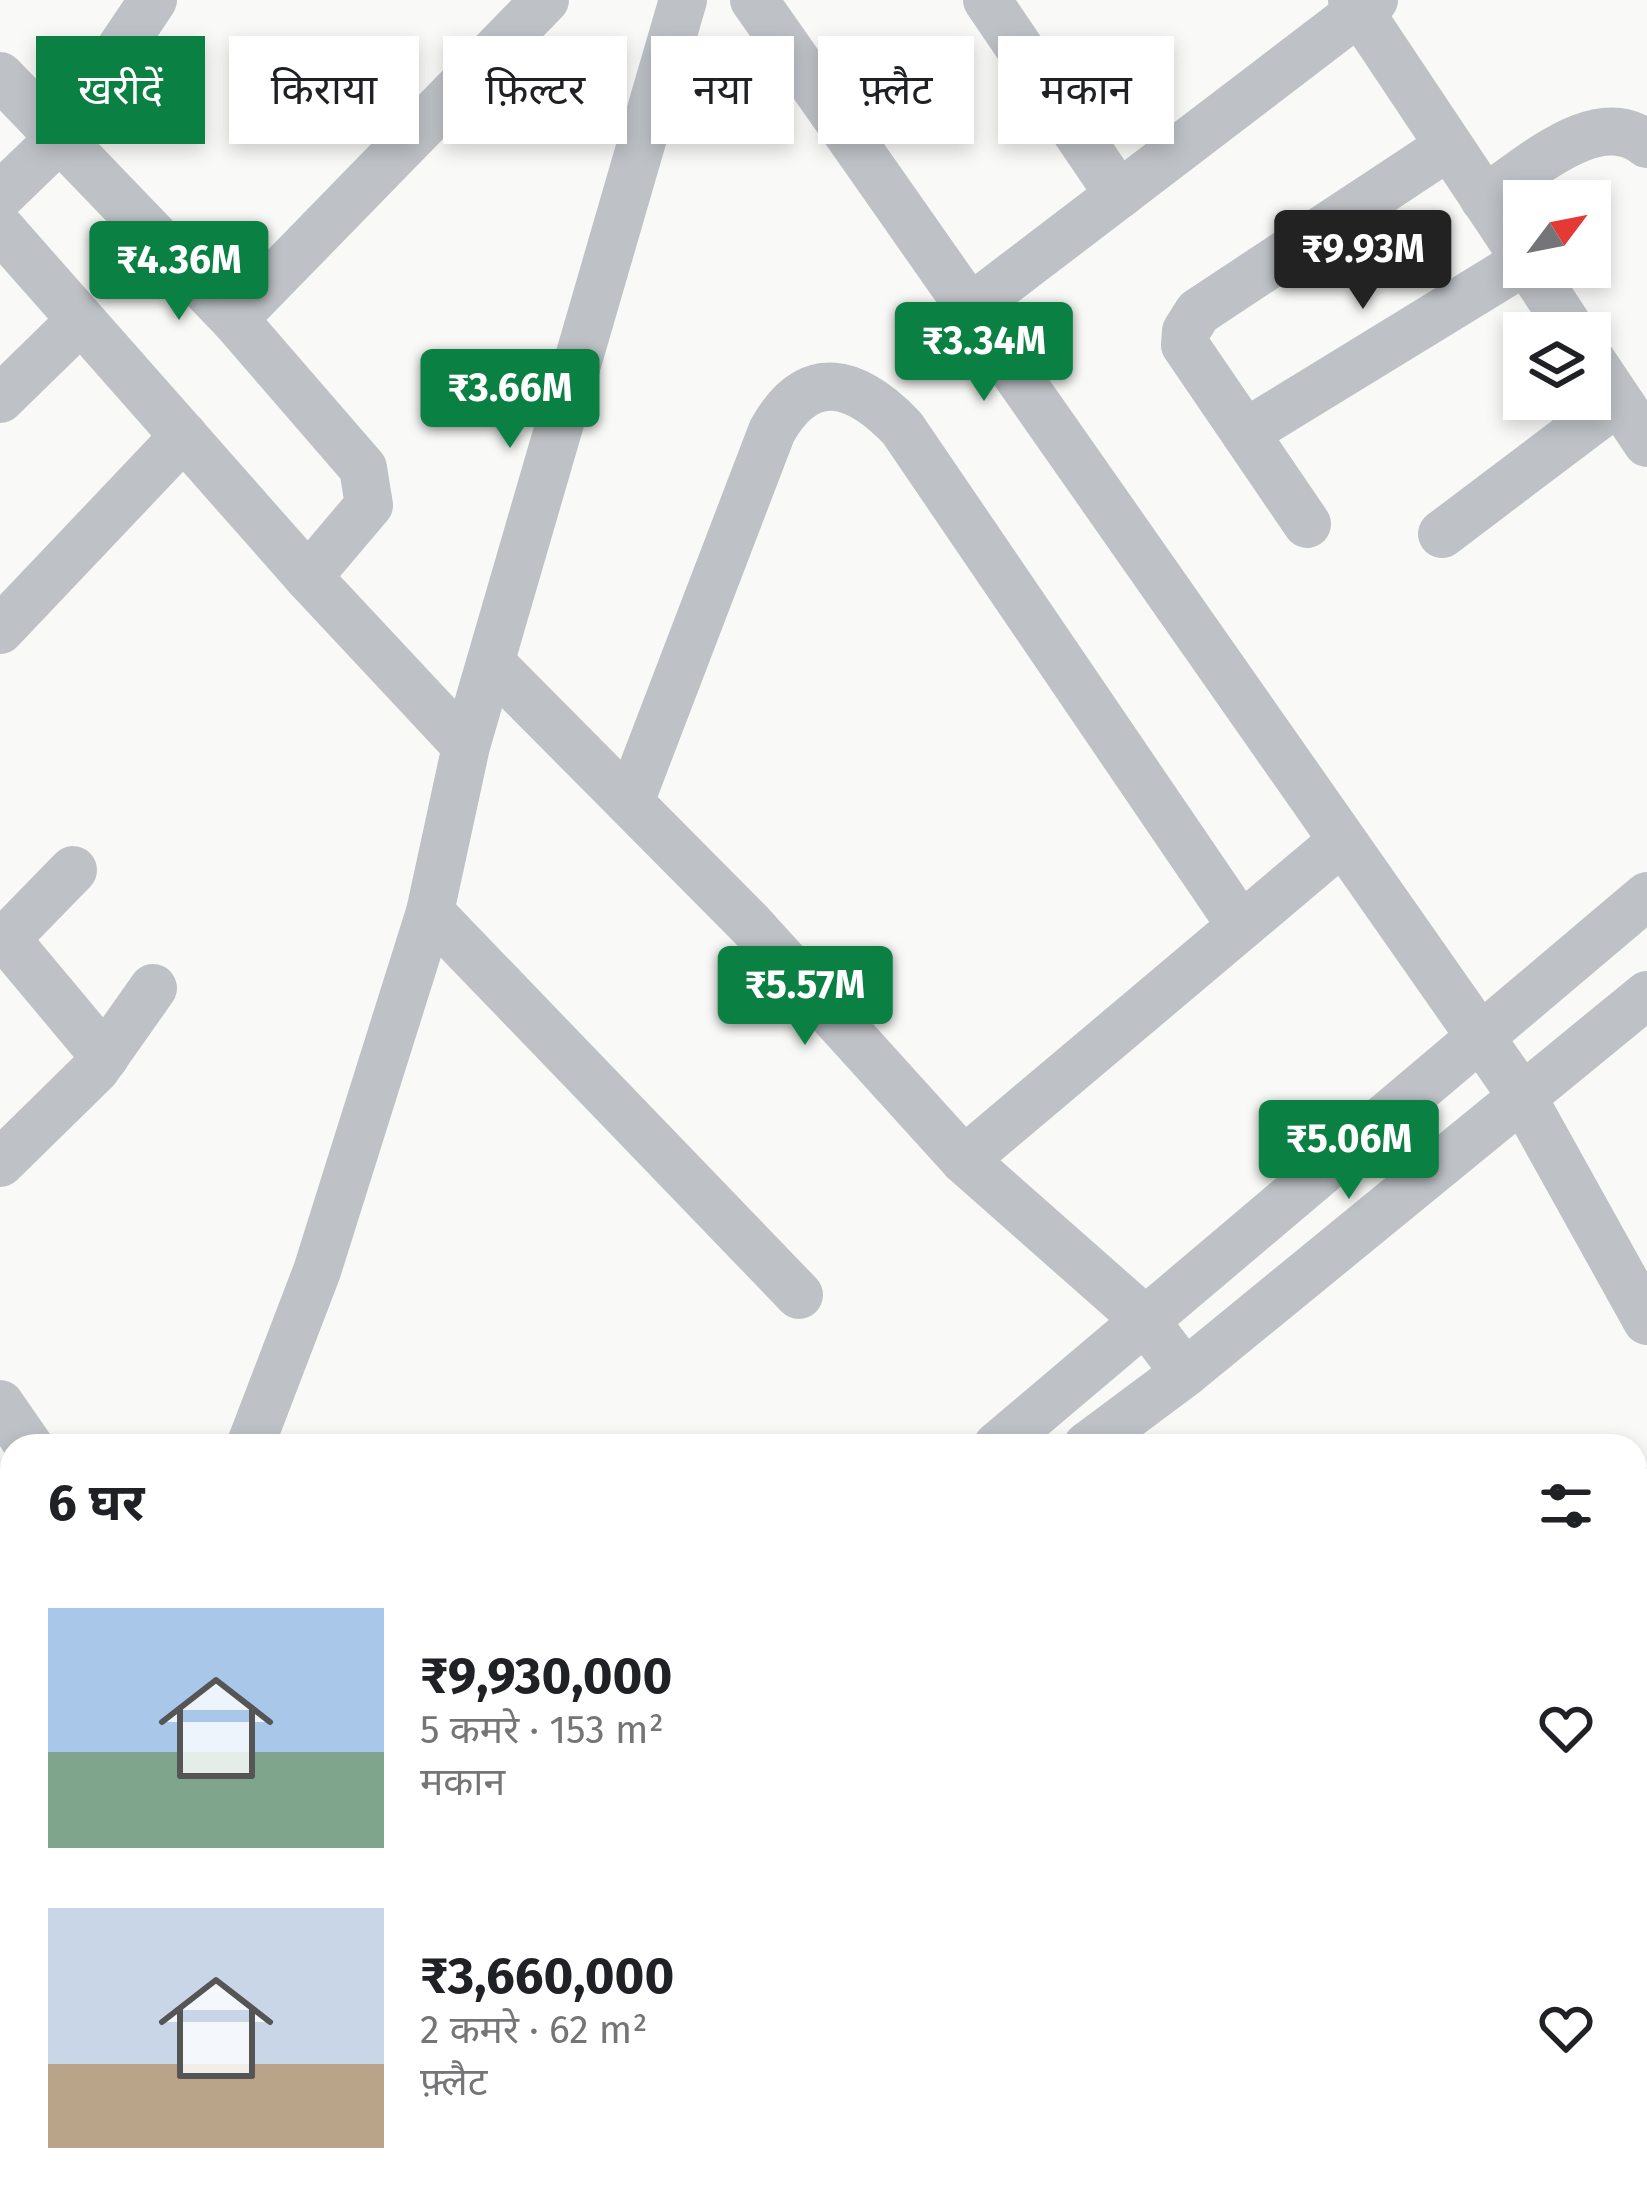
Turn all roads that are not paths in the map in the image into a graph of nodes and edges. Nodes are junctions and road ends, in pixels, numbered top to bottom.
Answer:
1 (153, 0) edge
2 (545, 0) edge
3 (683, 0) edge
4 (754, 0) edge
5 (987, 0) edge
6 (1362, 4) edge
7 (129, 36) edge
8 (0, 76) edge
9 (36, 113) edge
10 (54, 144) edge
11 (66, 144) edge
12 (1647, 144) edge
13 (1449, 146) junction
14 (1119, 194) junction
15 (0, 196) edge
16 (1484, 199) junction
17 (0, 228) edge
18 (1503, 228) edge
19 (1503, 277) edge
20 (969, 309) junction
21 (81, 320) junction
22 (234, 320) junction
23 (1611, 390) edge
24 (0, 399) edge
25 (1618, 400) junction
26 (1245, 433) junction
27 (184, 436) junction
28 (1647, 443) edge
29 (1307, 524) dead end
30 (1442, 534) dead end
31 (308, 577) junction
32 (0, 630) edge
33 (490, 663) junction
34 (466, 746) junction
35 (630, 802) junction
36 (1340, 843) junction
37 (73, 870) dead end
38 (1647, 896) edge
39 (1241, 926) junction
40 (420, 937) junction
41 (3, 942) edge
42 (153, 988) dead end
43 (1647, 995) edge
44 (1479, 1038) junction
45 (105, 1057) junction
46 (1523, 1098) junction
47 (964, 1160) junction
48 (0, 1163) edge
49 (799, 1295) dead end
50 (1144, 1319) junction
51 (1647, 1321) edge
52 (1185, 1373) junction
53 (0, 1404) edge
54 (20, 1434) edge
55 (255, 1434) edge
56 (1011, 1434) edge
57 (1107, 1434) edge

1 - 7 street
2 - 22 street
3 - 33 street
4 - 20 street
5 - 14 street
6 - 13 street
6 - 14 street
8 - 9 street
10 - 15 street
11 - 22 street
12 - 16 street
13 - 16 street
13 - 26 street
14 - 20 street
16 - 18 street
17 - 21 street
19 - 26 street
20 - 36 street
21 - 24 street
21 - 27 street
22 - 31 street
23 - 25 street
25 - 28 street
25 - 30 street
26 - 29 street
27 - 31 street
27 - 32 street
31 - 34 street
33 - 34 street
33 - 35 street
34 - 40 street
35 - 39 street
35 - 47 street
36 - 39 street
36 - 44 street
37 - 41 street
38 - 44 street
39 - 47 street
40 - 49 street
40 - 55 street
41 - 45 street
42 - 45 street
43 - 46 street
44 - 46 street
44 - 50 street
45 - 48 street
46 - 51 street
46 - 52 street
47 - 50 street
50 - 52 street
50 - 56 street
52 - 57 street
53 - 54 street

